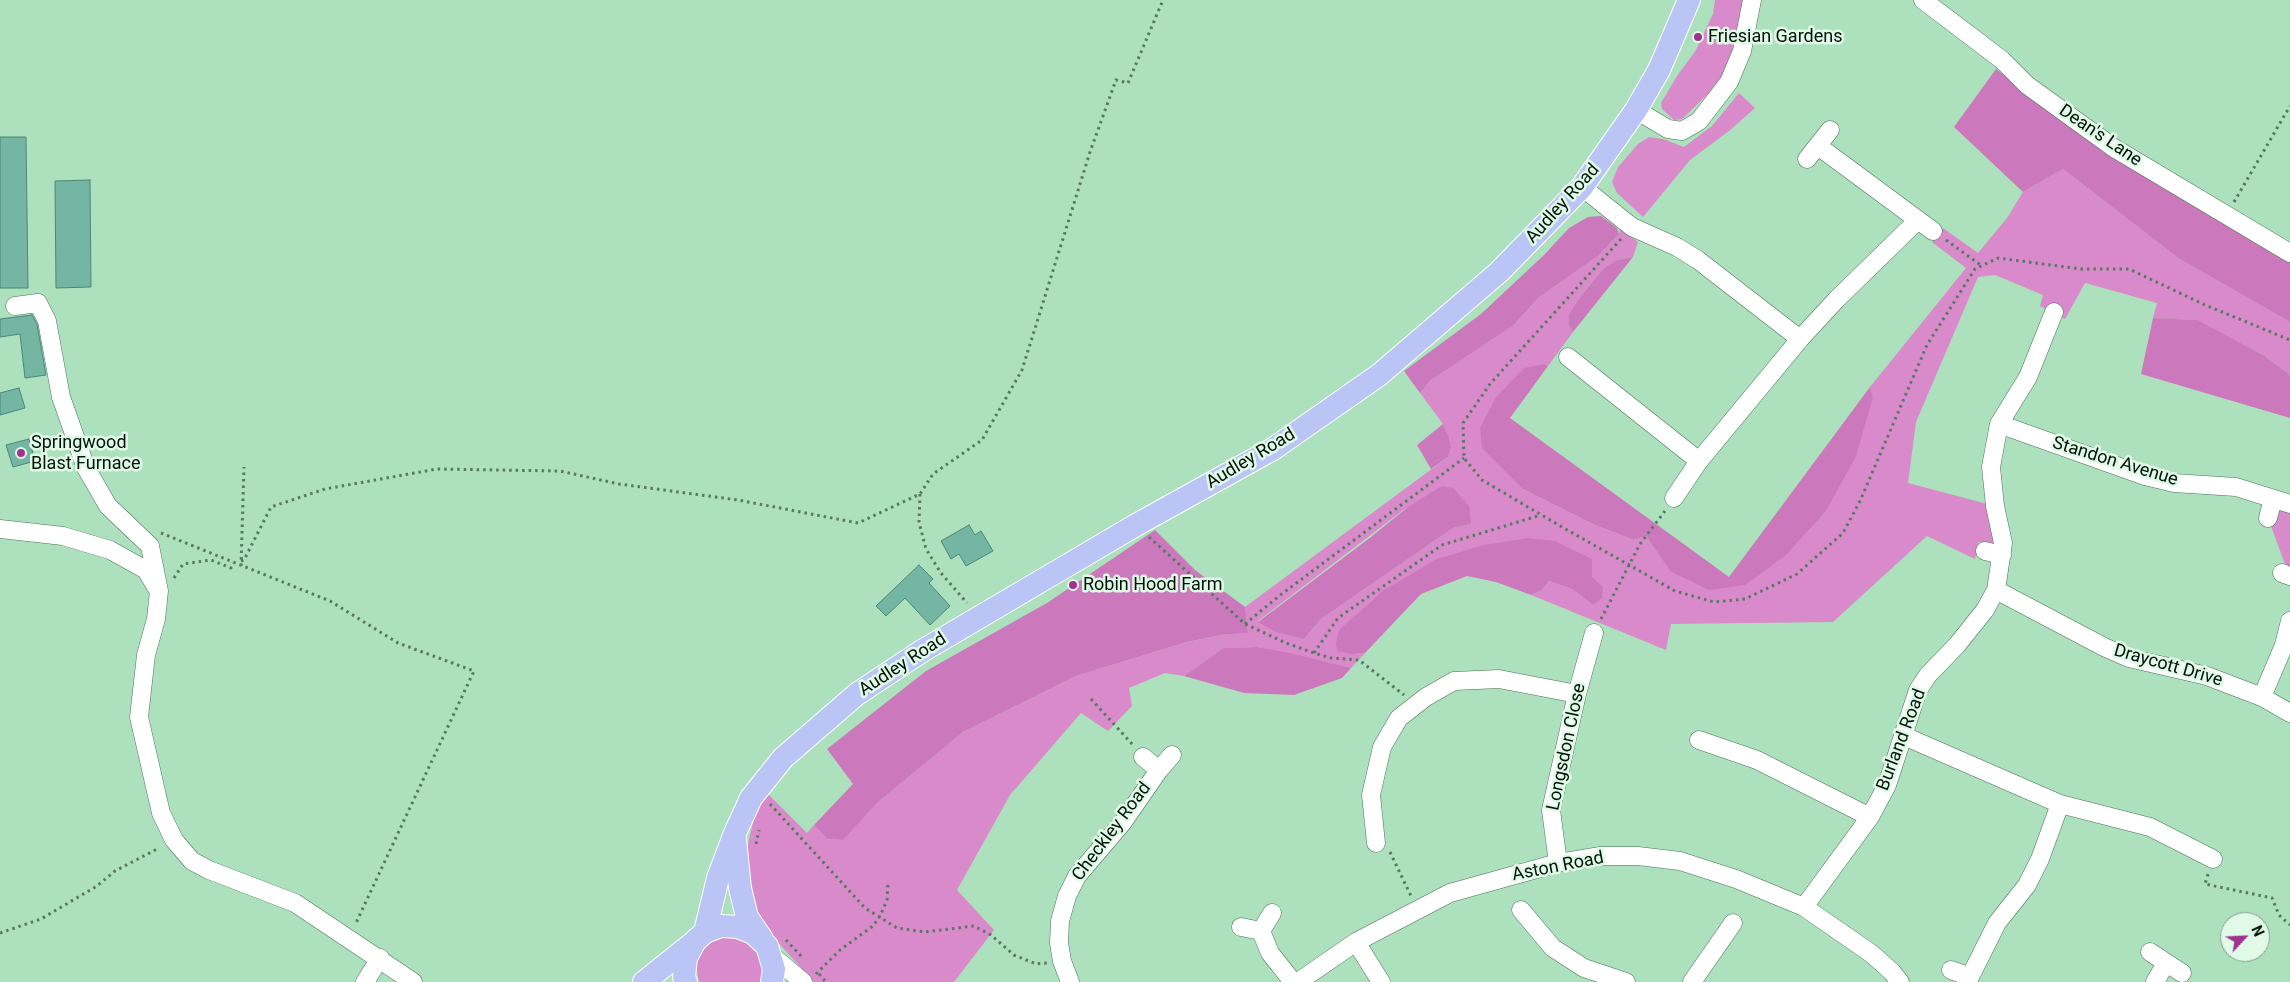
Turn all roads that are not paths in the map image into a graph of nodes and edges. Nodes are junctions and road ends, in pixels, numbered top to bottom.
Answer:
1 (1689, 0) edge
2 (1752, 0) edge
3 (1923, 0) edge
4 (1636, 110) junction
5 (1830, 130) dead end
6 (1582, 187) junction
7 (1918, 220) junction
8 (1933, 231) road end
9 (2290, 253) edge
10 (15, 306) dead end
11 (2054, 312) dead end
12 (1800, 339) junction
13 (1568, 357) dead end
14 (1999, 424) junction
15 (1699, 461) junction
16 (1674, 498) road end
17 (2273, 499) junction
18 (2290, 504) edge
19 (2268, 518) dead end
20 (0, 529) edge
21 (1996, 590) junction
22 (160, 591) junction
23 (2290, 621) edge
24 (1594, 633) road end
25 (1577, 694) junction
26 (2262, 697) junction
27 (2290, 713) edge
28 (1904, 736) junction
29 (1698, 740) dead end
30 (1172, 755) dead end
31 (1143, 757) road end
32 (1159, 770) junction
33 (2060, 804) junction
34 (1870, 816) junction
35 (735, 833) junction
36 (1376, 843) road end
37 (2213, 859) road end
38 (1558, 863) junction
39 (1804, 907) junction
40 (1521, 910) dead end
41 (1272, 913) dead end
42 (1733, 923) dead end
43 (1241, 927) dead end
44 (1261, 931) junction
45 (700, 937) junction
46 (1356, 942) junction
47 (774, 946) junction
48 (2150, 952) dead end
49 (380, 958) junction
50 (2166, 963) junction
51 (1951, 970) dead end
52 (2182, 973) dead end
53 (811, 975) edge
54 (1969, 980) edge
55 (365, 982) edge
56 (413, 982) edge
57 (644, 982) edge
58 (686, 982) edge
59 (772, 982) edge
60 (1070, 982) edge
61 (1293, 982) edge
62 (1298, 982) edge
63 (1381, 982) edge
64 (1626, 982) edge
65 (1692, 982) edge
66 (1900, 982) edge
67 (2155, 982) edge

1 - 4 main road, Audley Road
2 - 4 street
3 - 9 street, Dean's Lane
4 - 6 main road, Audley Road
5 - 7 street
6 - 12 street
6 - 35 main road, Audley Road
7 - 8 street
7 - 12 street
10 - 22 street
11 - 14 street, Burland Road
12 - 15 street
13 - 15 street
14 - 17 street, Standon Avenue
14 - 21 street, Burland Road
15 - 16 street
17 - 18 street, Standon Avenue
17 - 19 street
20 - 22 street
21 - 26 street, Draycott Drive
21 - 28 street, Burland Road
22 - 49 street
23 - 26 street
24 - 25 street, Longsdon Close
25 - 36 street
25 - 38 street, Longsdon Close
26 - 27 street, Draycott Drive
28 - 33 street
28 - 34 street, Burland Road
29 - 34 street
30 - 32 street, Checkley Road
31 - 32 street, Checkley Road
32 - 60 street, Checkley Road
33 - 37 street
33 - 54 street
34 - 39 street, Burland Road
35 - 45 main road, Audley Road
35 - 47 main road, Audley Road
38 - 39 street, Aston Road
38 - 46 street, Aston Road
39 - 66 street, Aston Road
40 - 64 street
41 - 44 street
42 - 65 street
43 - 44 street
44 - 61 street
45 - 47 main road
45 - 57 main road
45 - 58 main road, Audley Road
46 - 62 street, Aston Road
46 - 63 street
47 - 53 street
47 - 59 main road
48 - 50 street
49 - 55 street
49 - 56 street
50 - 52 street
50 - 67 street
51 - 54 street

